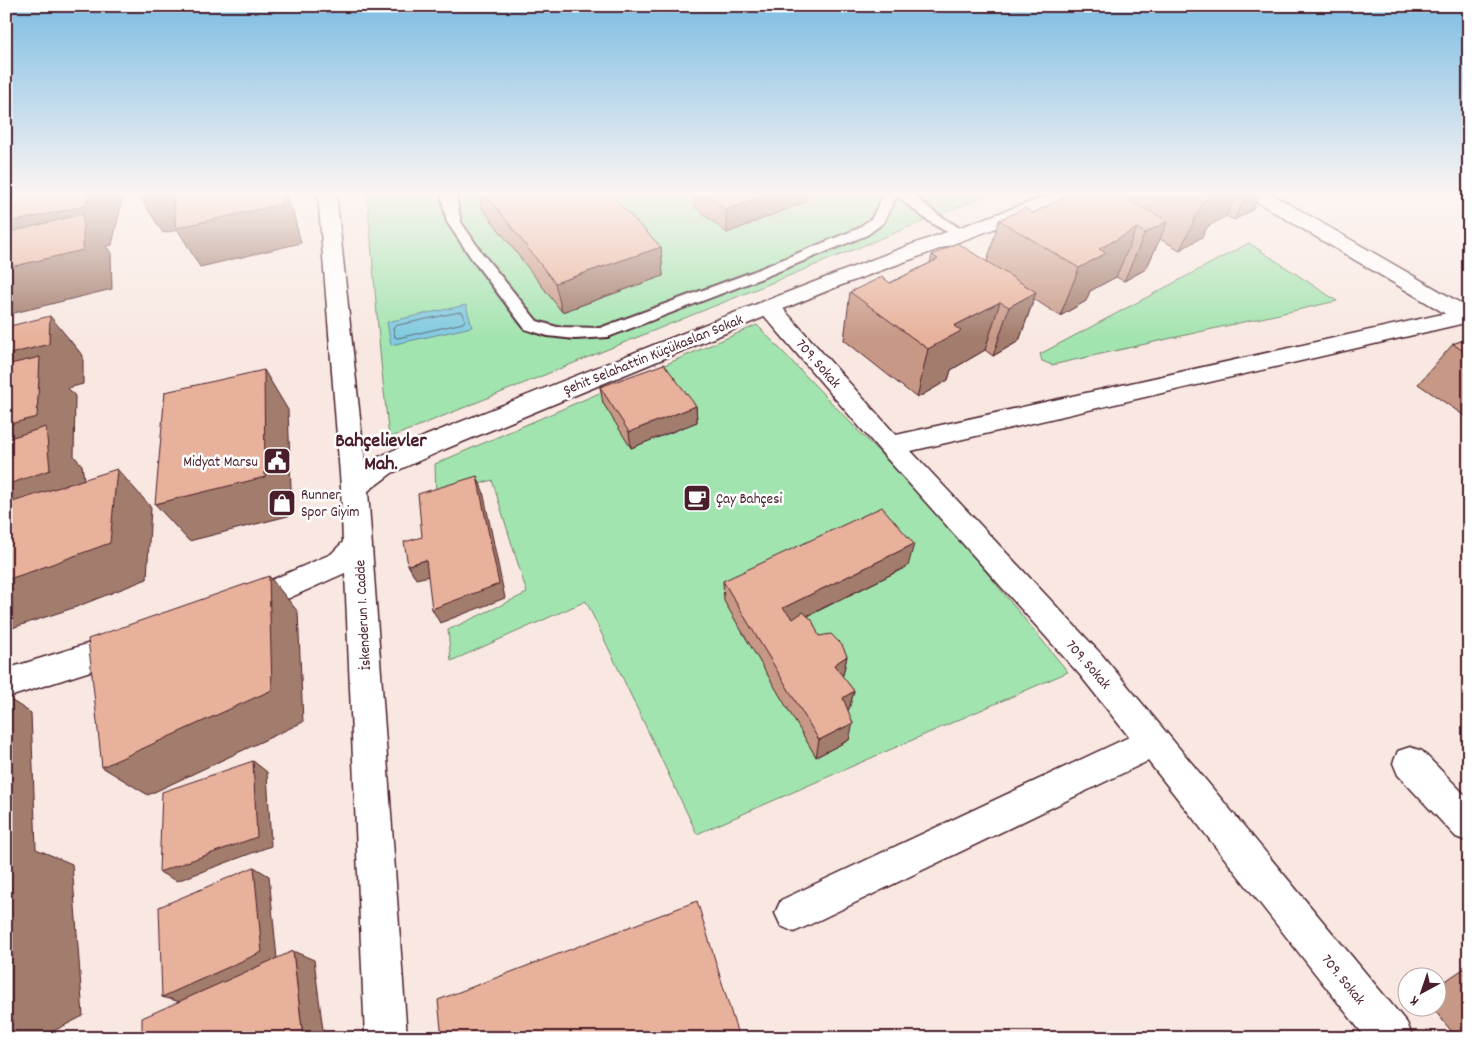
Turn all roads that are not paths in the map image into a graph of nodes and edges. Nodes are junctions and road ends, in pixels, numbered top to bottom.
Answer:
1 (331, 242) edge
2 (467, 242) edge
3 (837, 242) edge
4 (934, 242) edge
5 (1339, 242) edge
6 (769, 306) junction
7 (1467, 317) edge
8 (891, 446) junction
9 (354, 487) junction
10 (358, 546) junction
11 (220, 615) edge
12 (155, 637) edge
13 (6, 684) edge
14 (1153, 742) junction
15 (1410, 763) dead end
16 (1469, 824) edge
17 (794, 913) dead end
18 (386, 1038) edge
19 (1392, 1038) edge

1 - 9 street, İskenderun 1. Cadde
2 - 3 lane
4 - 6 street, Şehit Selahattin Küçükaslan Sokak
5 - 7 street
6 - 8 street, 709. Sokak
6 - 9 street, Şehit Selahattin Küçükaslan Sokak
7 - 8 street
8 - 14 street, 709. Sokak
9 - 10 street, İskenderun 1. Cadde
10 - 11 street
10 - 18 street, İskenderun 1. Cadde
12 - 13 street
14 - 17 street
14 - 19 street, 709. Sokak
15 - 16 street

